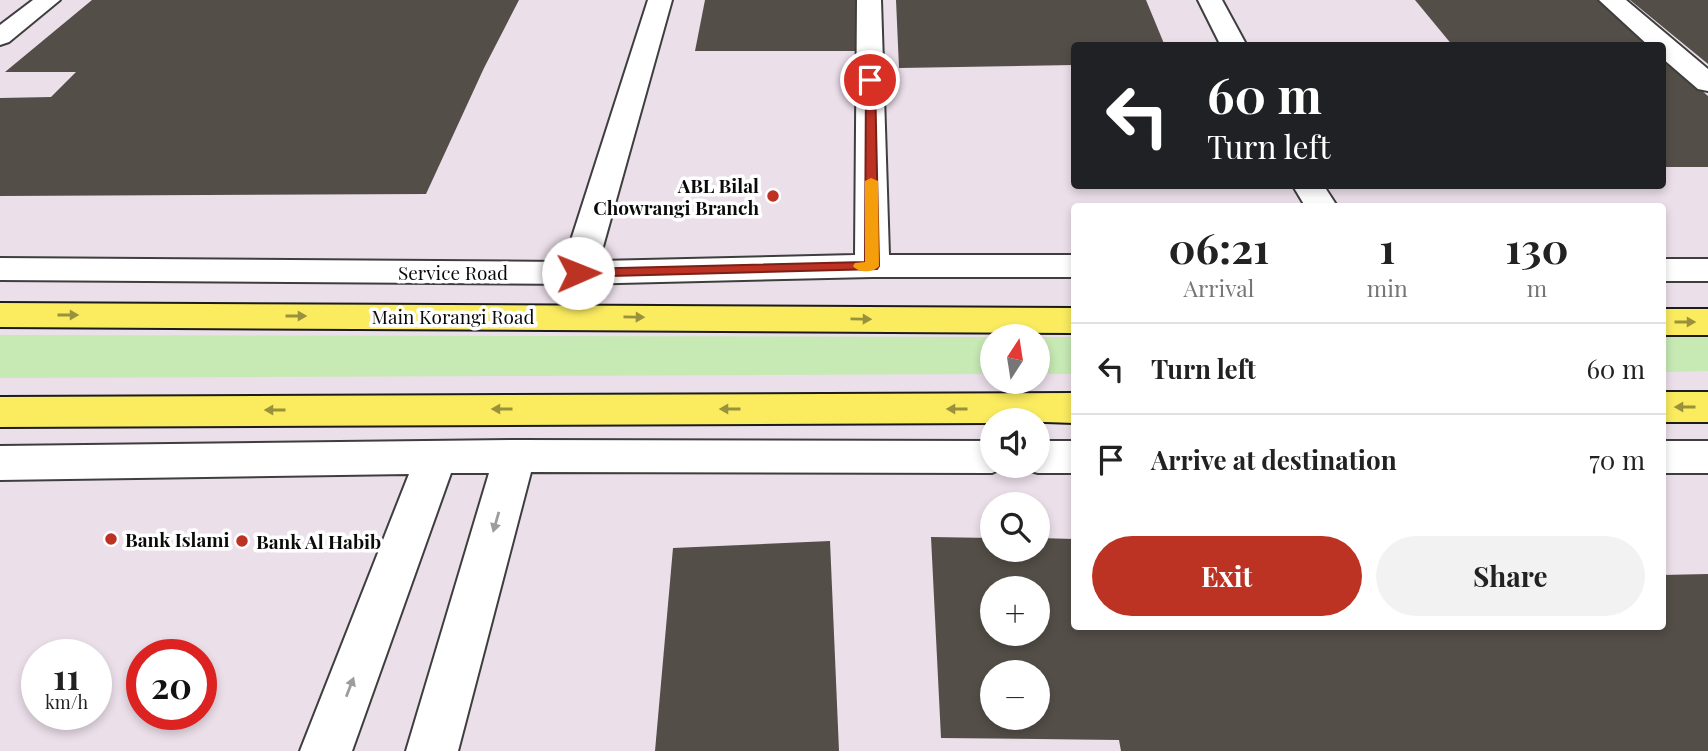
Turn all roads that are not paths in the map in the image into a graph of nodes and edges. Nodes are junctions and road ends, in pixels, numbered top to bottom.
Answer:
1 (48, 0) edge
2 (660, 0) edge
3 (869, 0) edge
4 (1210, 0) edge
5 (1611, 0) edge
6 (0, 37) edge
7 (1232, 42) edge
8 (1660, 42) edge
9 (1666, 47) edge
10 (1708, 83) edge
11 (872, 266) junction
12 (1071, 266) edge
13 (0, 269) edge
14 (1666, 270) edge
15 (1708, 270) edge
16 (578, 273) junction
17 (0, 315) edge
18 (1071, 321) edge
19 (1666, 322) edge
20 (1708, 322) edge
21 (1666, 407) edge
22 (1708, 407) edge
23 (1071, 408) edge
24 (0, 412) edge
25 (514, 456) junction
26 (436, 457) junction
27 (980, 457) edge
28 (1050, 457) edge
29 (1071, 457) edge
30 (1666, 457) edge
31 (1708, 457) edge
32 (0, 463) edge
33 (326, 751) edge
34 (432, 751) edge

1 - 6 street
2 - 16 street
3 - 11 street
4 - 7 street
5 - 8 street
9 - 10 street
11 - 12 street, Service Road
11 - 16 street, Service Road
13 - 16 street, Service Road
14 - 15 street
17 -> 18 main road, Main Korangi Road
19 -> 20 main road
22 -> 21 main road
23 -> 24 main road
25 - 26 street
25 - 27 street
25 -> 34 street
26 - 32 street
33 -> 26 street
28 - 29 street
30 - 31 street

